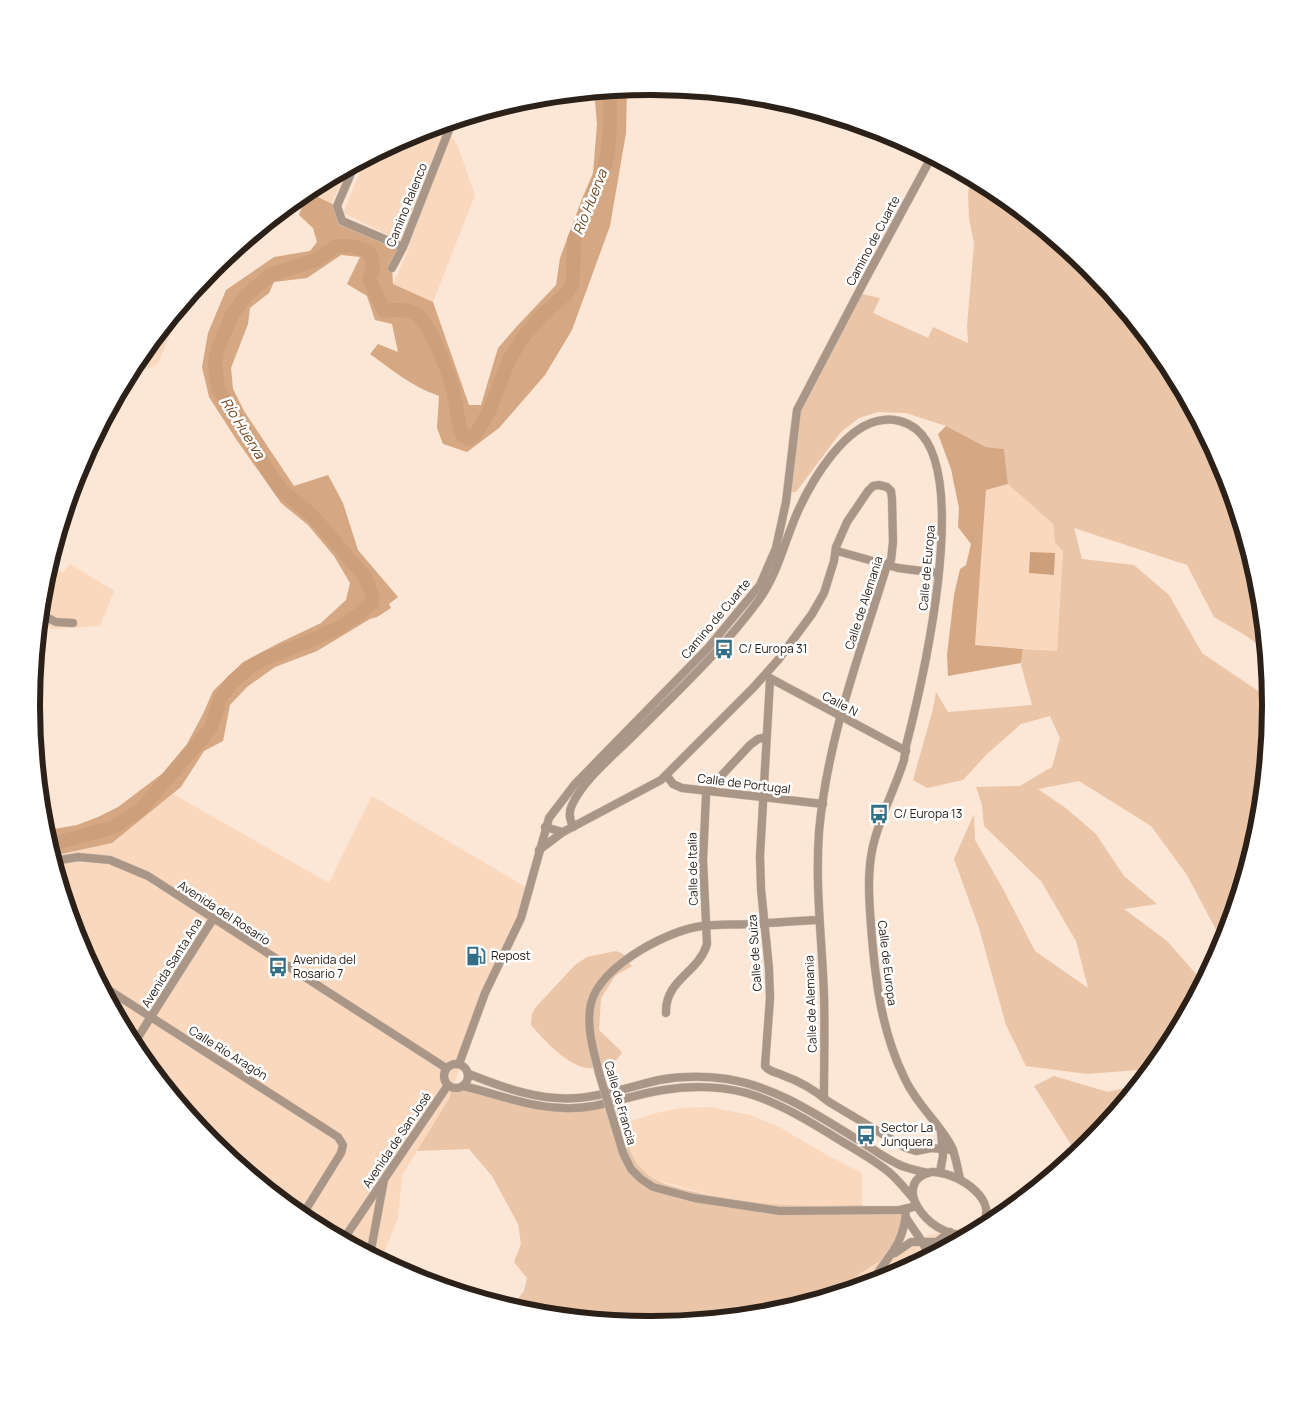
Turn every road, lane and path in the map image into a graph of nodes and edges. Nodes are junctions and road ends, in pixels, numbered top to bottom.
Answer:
1 (449, 129) edge
2 (929, 162) edge
3 (352, 173) edge
4 (403, 247) junction
5 (392, 268) dead end
6 (837, 551) junction
7 (887, 565) junction
8 (938, 573) junction
9 (47, 617) edge
10 (73, 623) dead end
11 (767, 677) junction
12 (840, 717) junction
13 (766, 737) junction
14 (906, 751) junction
15 (667, 776) junction
16 (707, 791) junction
17 (763, 797) junction
18 (823, 804) junction
19 (572, 827) junction
20 (544, 831) junction
21 (563, 832) junction
22 (555, 838) junction
23 (539, 850) junction
24 (60, 860) edge
25 (213, 919) junction
26 (818, 920) junction
27 (764, 924) junction
28 (707, 926) junction
29 (112, 992) edge
30 (666, 1013) dead end
31 (150, 1017) junction
32 (138, 1037) edge
33 (459, 1064) junction
34 (446, 1068) junction
35 (469, 1074) junction
36 (448, 1085) junction
37 (464, 1086) junction
38 (824, 1097) junction
39 (941, 1132) junction
40 (931, 1148) junction
41 (943, 1149) junction
42 (953, 1150) junction
43 (940, 1172) junction
44 (928, 1173) junction
45 (384, 1177) junction
46 (960, 1179) junction
47 (913, 1198) junction
48 (917, 1206) junction
49 (365, 1208) junction
50 (306, 1210) edge
51 (906, 1210) junction
52 (378, 1214) junction
53 (986, 1214) joint
54 (985, 1217) edge
55 (906, 1218) junction
56 (950, 1232) junction
57 (957, 1234) edge
58 (346, 1236) edge
59 (922, 1242) junction
60 (938, 1242) junction
61 (937, 1245) edge
62 (371, 1248) edge
63 (926, 1250) edge
64 (892, 1255) junction
65 (880, 1272) edge

1 - 4 street, Camino Ralenco
2 - 20 street, Camino de Cuarte
3 - 4 street
4 - 5 street, Camino Ralenco
6 - 7 street
6 - 7 street, Calle de Alemania
6 - 11 street, Calle de Alemania
7 - 8 street
7 - 12 street, Calle de Alemania
8 - 14 street, Calle de Europa
8 - 19 street, Calle de Europa
9 - 10 street
11 - 12 street, Calle N
11 - 13 street, Calle de Suiza
11 - 15 street, Calle de Alemania
12 - 14 street, Calle N
12 - 18 street, Calle de Alemania
13 - 16 street
13 - 17 street, Calle de Suiza
14 - 39 street, Calle de Europa
15 - 16 street, Calle de Portugal
15 - 19 street, Calle de Alemania
16 - 17 street, Calle de Portugal
16 - 28 street, Calle de Italia
17 - 18 street, Calle de Portugal
17 - 27 street, Calle de Suiza
18 - 26 street, Calle de Alemania
19 - 21 street, Calle de Alemania
20 - 21 street
20 - 22 street
20 - 23 street, Camino de Cuarte
21 - 22 street, Calle de Alemania
22 - 23 street, Calle de Alemania
23 - 33 street, Camino de Cuarte
24 - 25 street, Avenida del Rosario
25 - 31 street, Avenida Santa Ana
25 - 34 street, Avenida del Rosario
26 - 27 street, Calle de Francia
26 - 38 street, Calle de Alemania
27 - 28 street, Calle de Francia
27 - 38 street, Calle de Suiza
28 - 30 street, Calle de Italia
28 - 51 street, Calle de Francia, bridge
29 - 31 street, Calle Río Aragón
31 - 32 street, Avenida Santa Ana
31 - 50 street, Calle Río Aragón
33 - 34 street
33 - 35 street
34 - 36 street
35 - 37 street
35 - 44 street
36 - 37 street
36 - 45 street, Avenida de San José
37 - 47 street
38 - 40 street, Calle de Suiza
39 - 40 street
39 - 41 street, Calle de Europa
39 - 42 street, Calle de Europa
40 - 41 street, Calle de Suiza
41 - 42 street, Calle de Suiza
41 - 43 street, Calle de Europa
42 - 46 street, Calle de Europa
43 - 44 street
43 - 46 street
44 - 47 street
45 - 49 street, Avenida de San José
45 - 52 street
46 - 53 street
47 - 48 street
48 - 51 street, Calle de Francia
48 - 56 street
49 - 52 street
49 - 58 street, Avenida de San José
51 - 55 street
52 - 62 street
53 - 54 street
55 - 59 street
55 - 64 street
56 - 57 street
56 - 60 street
59 - 60 street
59 - 63 street
59 - 64 street
60 - 61 street
64 - 65 street

